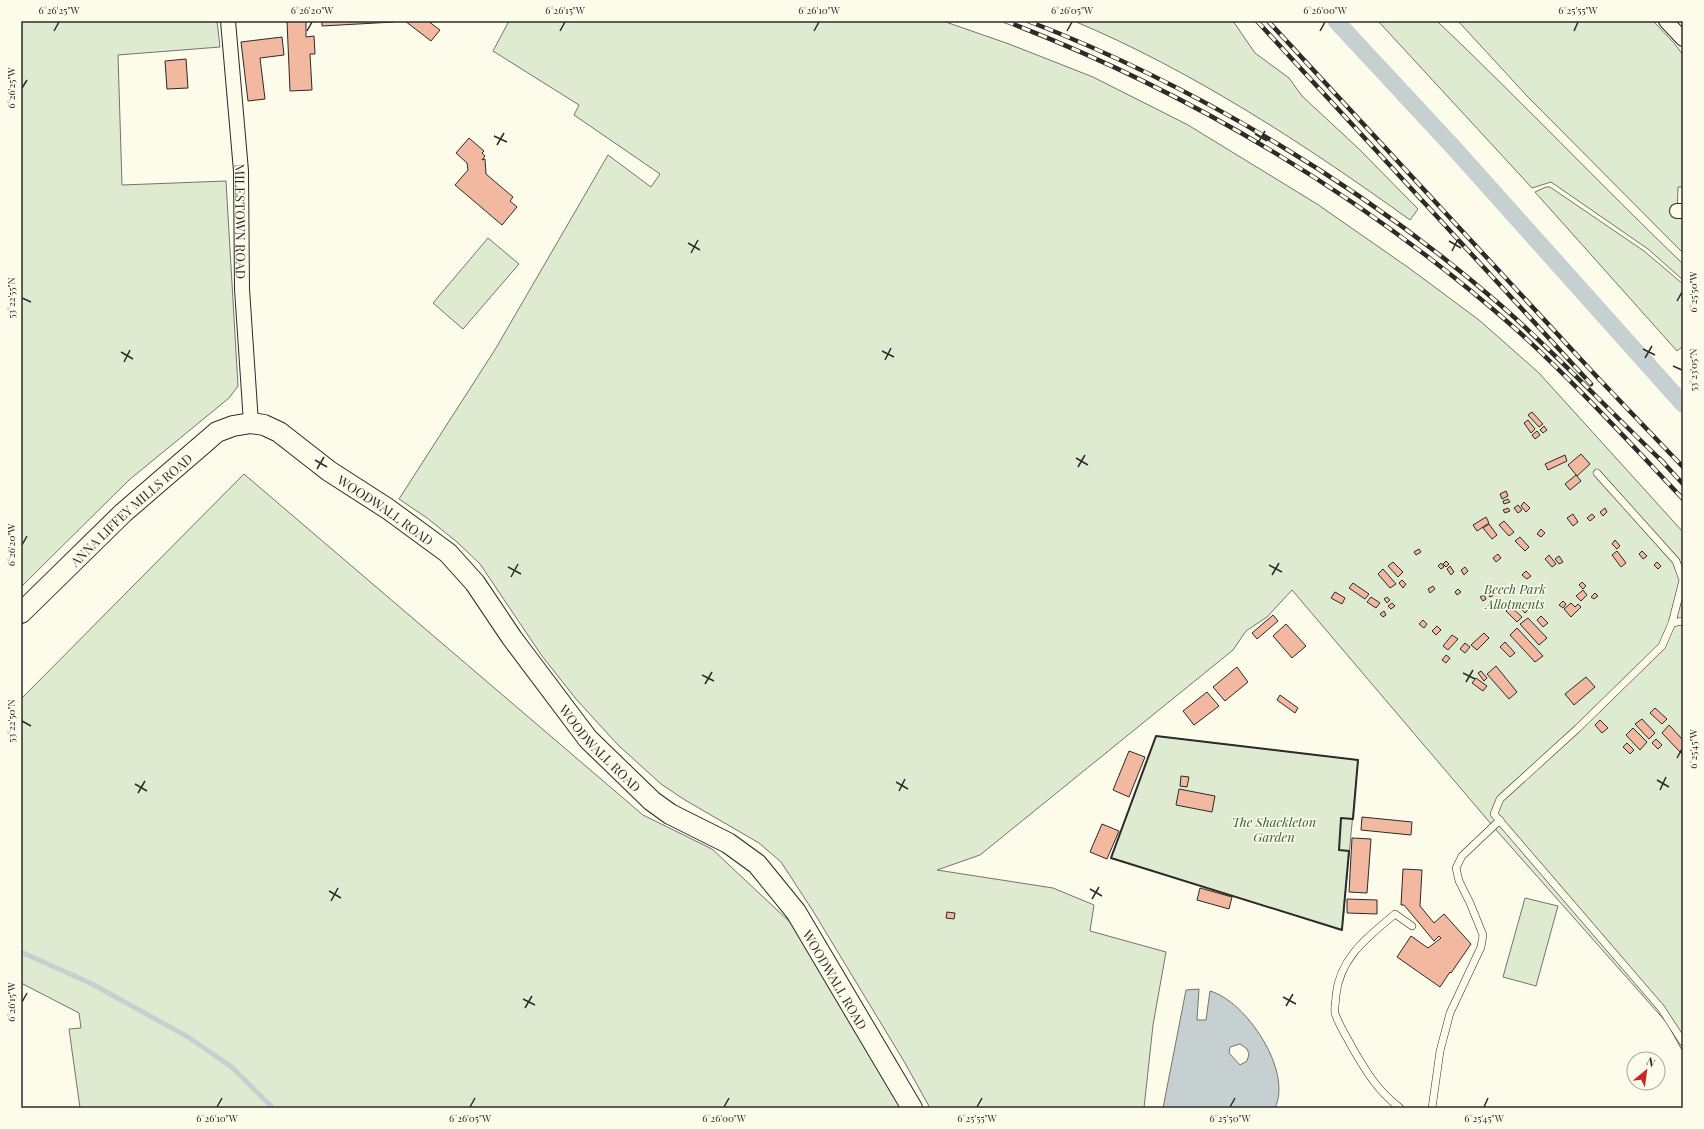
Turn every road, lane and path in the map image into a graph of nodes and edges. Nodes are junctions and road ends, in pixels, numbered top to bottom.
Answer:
1 (228, 21) edge
2 (1666, 21) edge
3 (1683, 39) edge
4 (251, 422) junction
5 (1597, 473) dead end
6 (21, 613) edge
7 (1683, 621) edge
8 (1672, 623) junction
9 (1500, 820) junction
10 (1412, 926) dead end
11 (1683, 1042) edge
12 (912, 1108) edge
13 (1400, 1108) edge
14 (1432, 1108) edge

1 - 4 street, MILESTOWN ROAD
2 - 3 street
4 - 6 main road, ANNA LIFFEY MILLS ROAD
4 - 12 main road, WOODWALL ROAD
5 - 8 lane
7 - 8 lane
8 - 9 lane
9 - 11 lane
9 - 14 lane
10 - 13 lane

